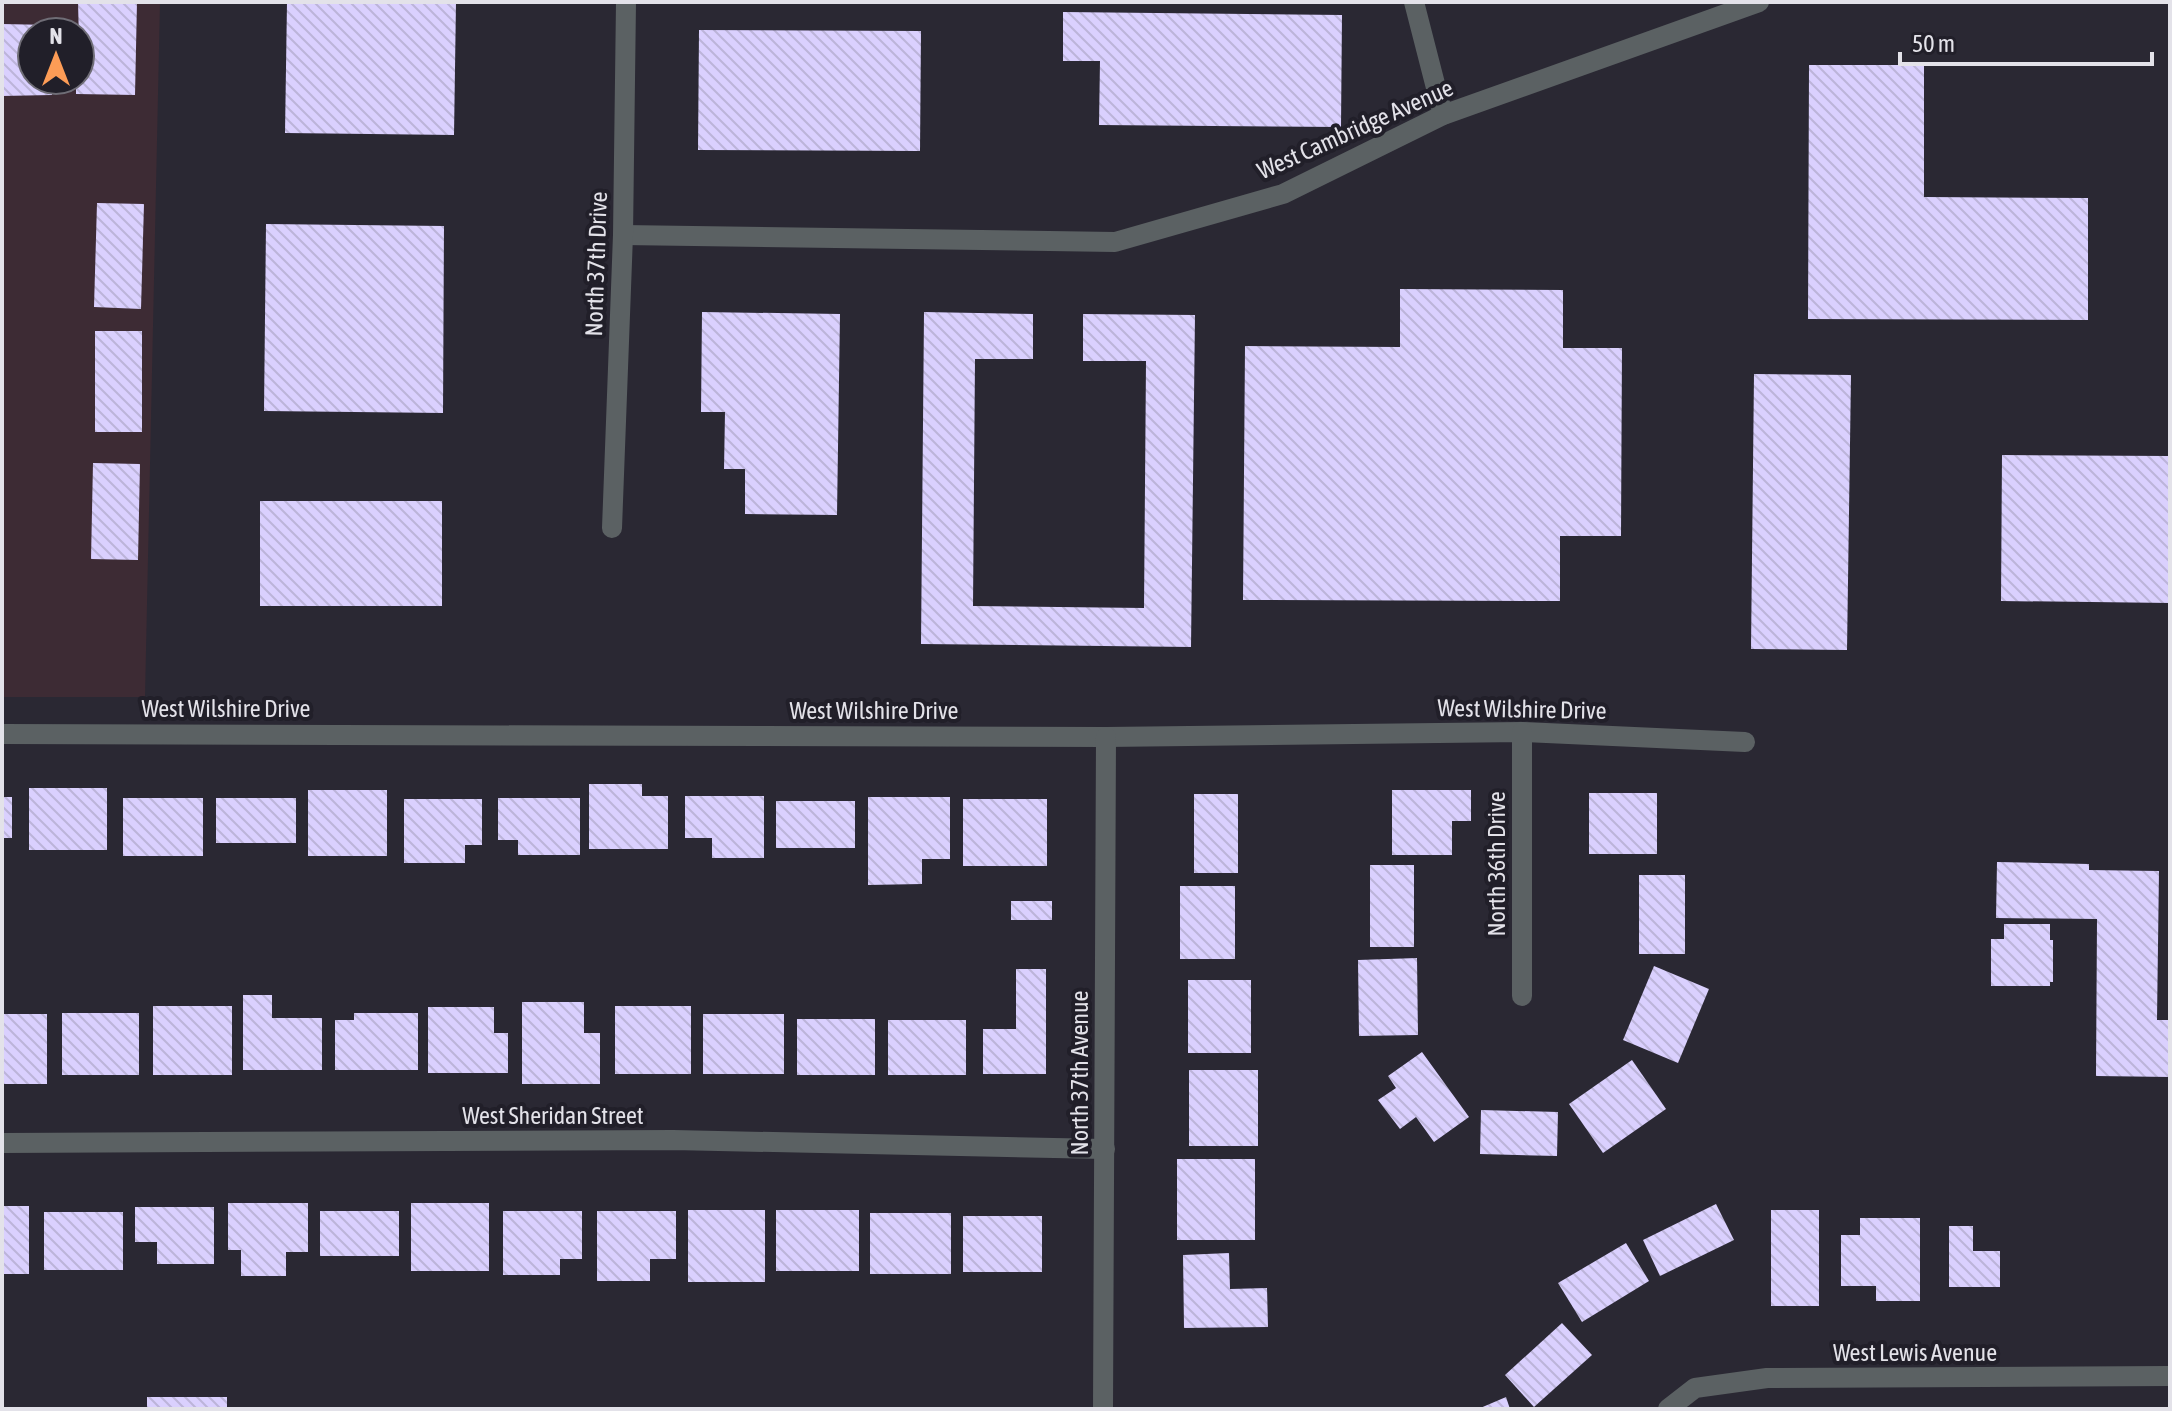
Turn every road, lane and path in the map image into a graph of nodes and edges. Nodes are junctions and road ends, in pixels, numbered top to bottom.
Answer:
1 (626, 2) edge
2 (1414, 2) edge
3 (1759, 2) edge
4 (1443, 115) junction
5 (623, 235) junction
6 (612, 528) dead end
7 (1522, 732) junction
8 (2, 734) edge
9 (1106, 737) junction
10 (1745, 742) dead end
11 (1522, 996) dead end
12 (2, 1143) edge
13 (1105, 1149) junction
14 (2170, 1376) edge
15 (1103, 1409) edge
16 (1668, 1409) edge

1 - 5 street, North 37th Drive
2 - 4 street
3 - 4 street, West Cambridge Avenue
4 - 5 street, West Cambridge Avenue
5 - 6 street, North 37th Drive
7 - 9 street, West Wilshire Drive
7 - 10 street, West Wilshire Drive
7 - 11 street, North 36th Drive
8 - 9 street, West Wilshire Drive
9 - 13 street, North 37th Avenue
12 - 13 street, West Sheridan Street
13 - 15 street, North 37th Avenue
14 - 16 street, West Lewis Avenue

